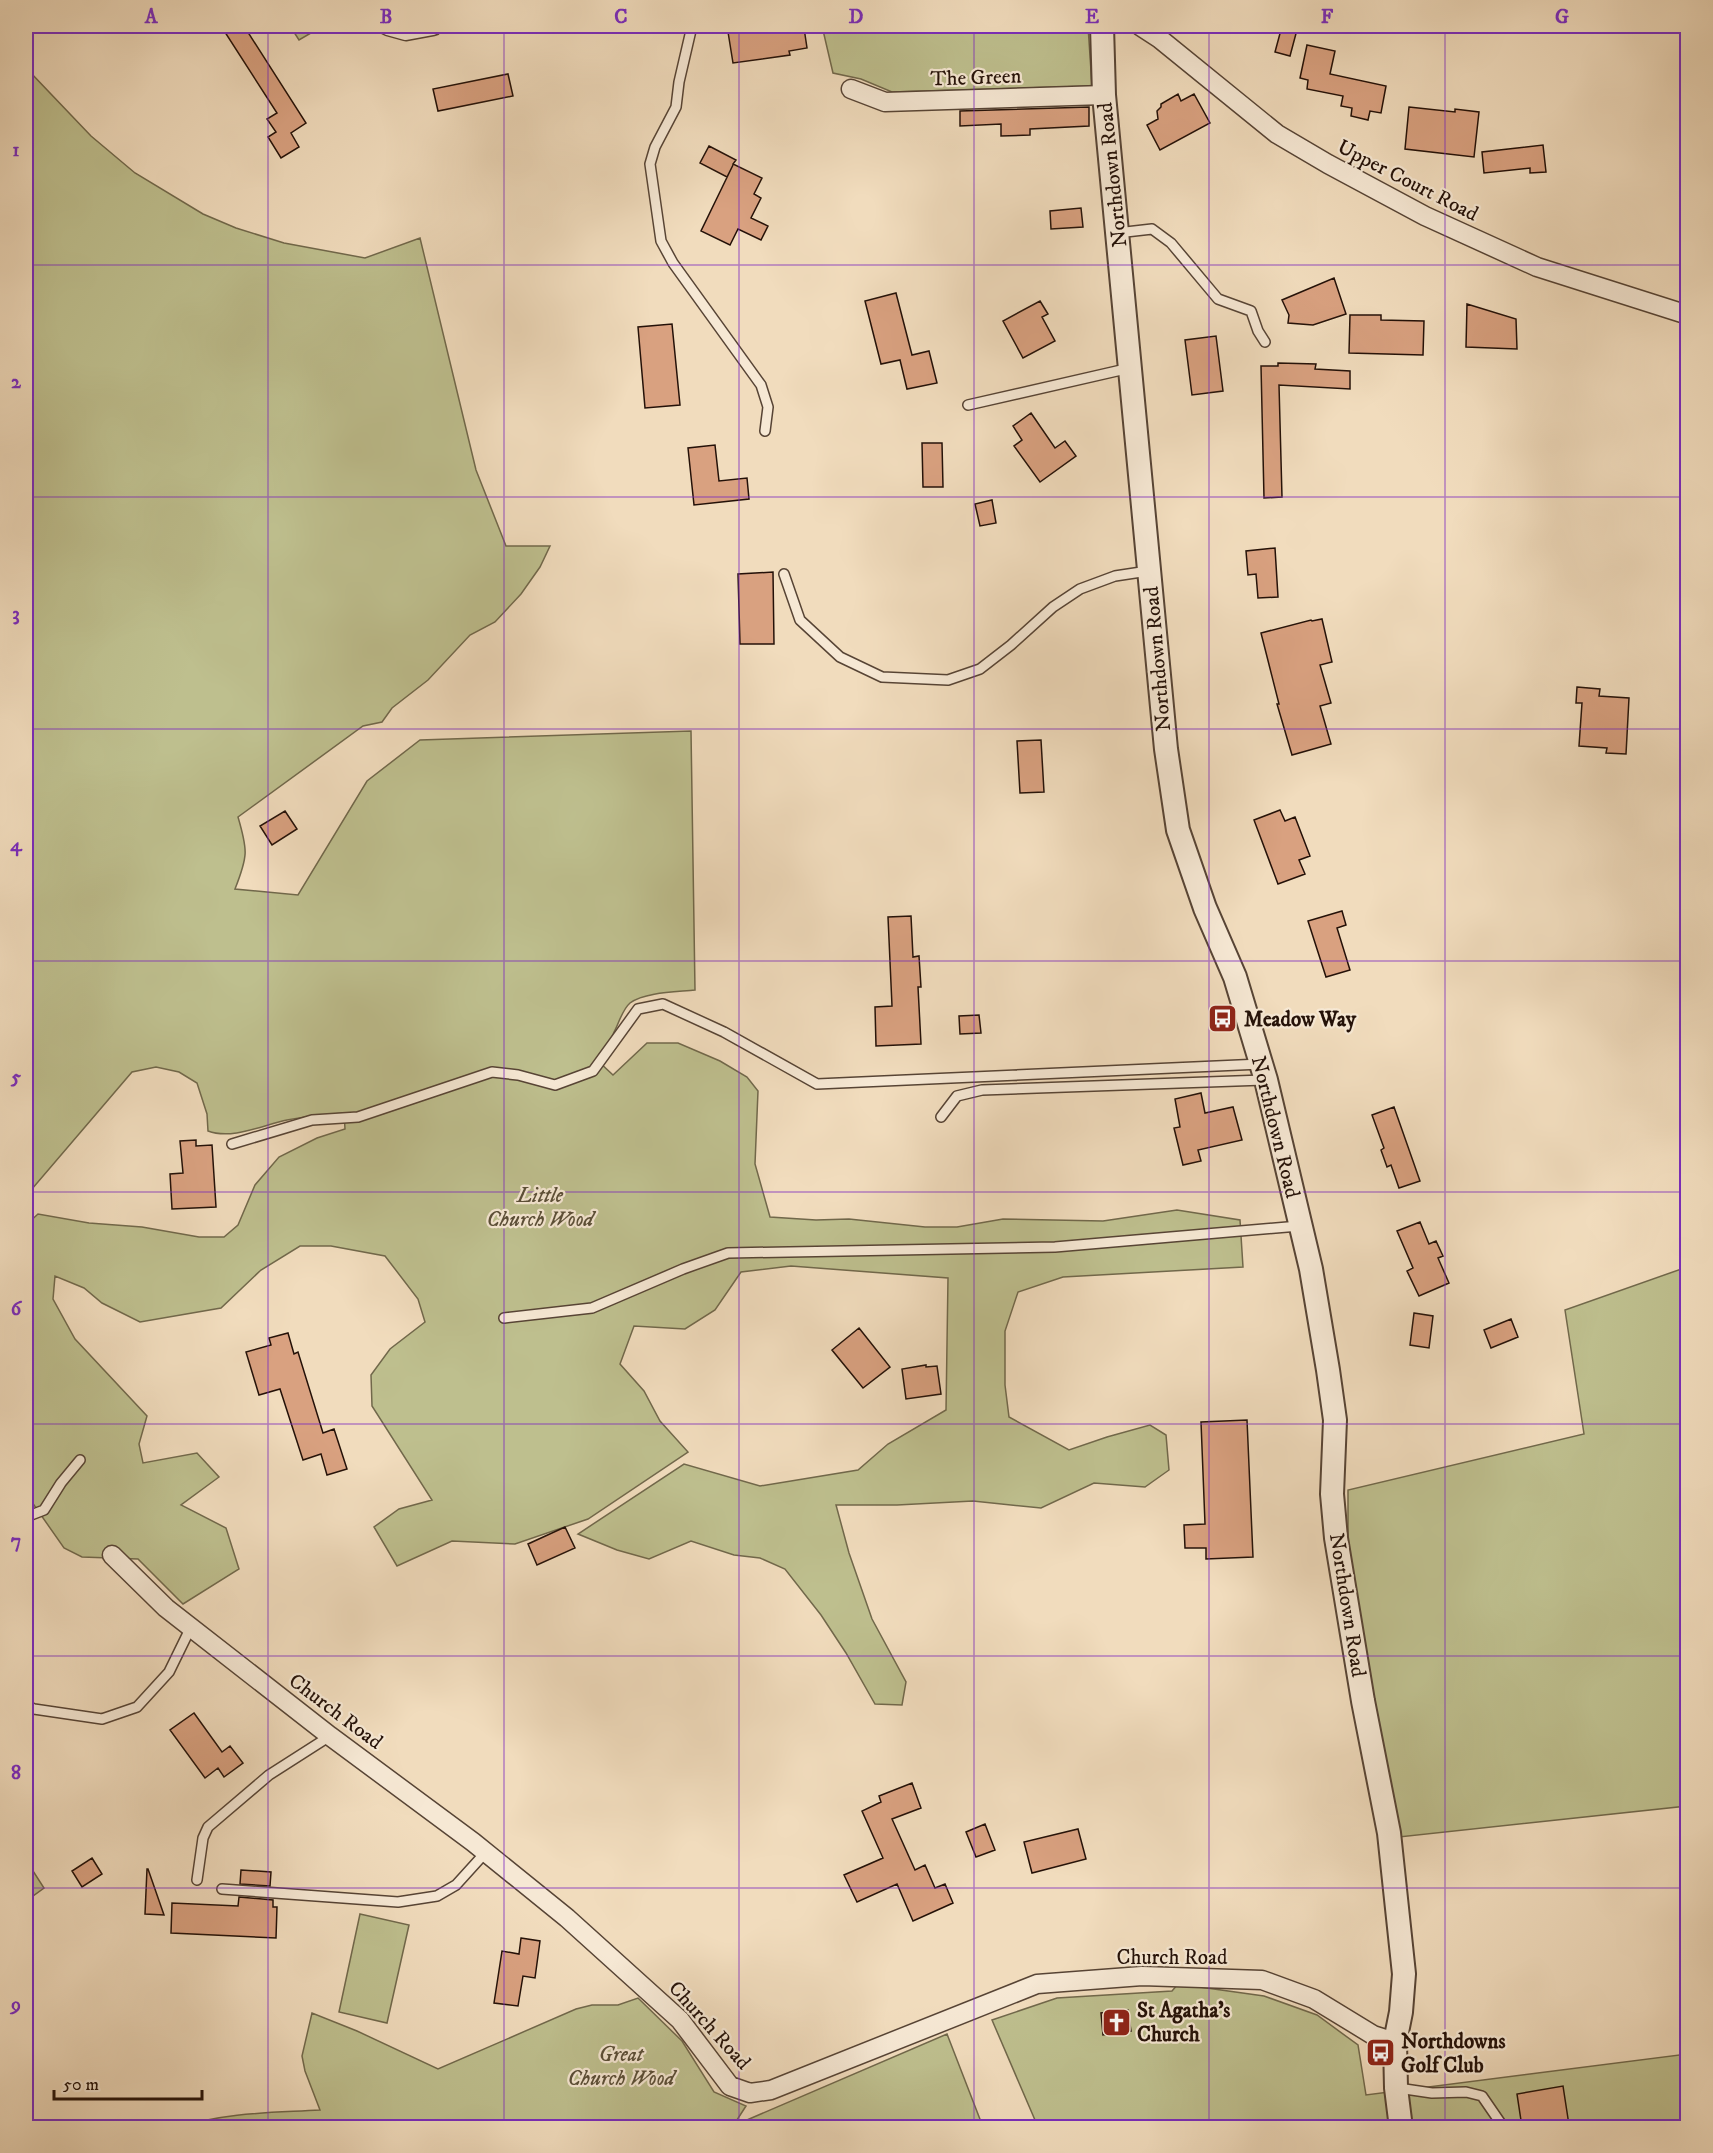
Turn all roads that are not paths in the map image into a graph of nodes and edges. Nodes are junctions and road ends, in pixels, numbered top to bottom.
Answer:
1 (388, 26) edge
2 (433, 26) edge
3 (692, 26) edge
4 (1102, 26) edge
5 (1140, 26) edge
6 (852, 89) dead end
7 (1104, 95) junction
8 (1117, 233) junction
9 (1688, 315) edge
10 (1265, 342) dead end
11 (1131, 368) junction
12 (968, 405) dead end
13 (765, 431) dead end
14 (1149, 571) junction
15 (784, 574) dead end
16 (1264, 1072) junction
17 (941, 1117) dead end
18 (232, 1144) dead end
19 (1302, 1226) junction
20 (504, 1318) dead end
21 (80, 1460) dead end
22 (26, 1517) edge
23 (112, 1555) dead end
24 (191, 1627) junction
25 (26, 1705) edge
26 (330, 1736) junction
27 (485, 1853) junction
28 (197, 1880) dead end
29 (222, 1889) dead end
30 (1395, 2042) junction
31 (1395, 2088) junction
32 (1401, 2127) edge
33 (1504, 2127) edge

1 - 2 street
3 - 13 lane
4 - 7 street, Northdown Road
5 - 9 street, Upper Court Road
6 - 7 street, The Green
7 - 8 street, Northdown Road
8 - 10 lane
8 - 11 street, Northdown Road
11 - 12 lane
11 - 14 street, Northdown Road
14 - 15 lane
14 - 16 street, Northdown Road
16 - 17 lane
16 - 18 lane
16 - 19 street, Northdown Road
19 - 20 lane
19 - 30 street, Northdown Road
21 - 22 lane
23 - 24 street, Church Road
24 - 25 lane
24 - 26 street, Church Road
26 - 27 street, Church Road
26 - 28 lane
27 - 29 lane
27 - 30 street, Church Road
30 - 31 street, Northdown Road
31 - 32 street, Northdown Road
31 - 33 lane

